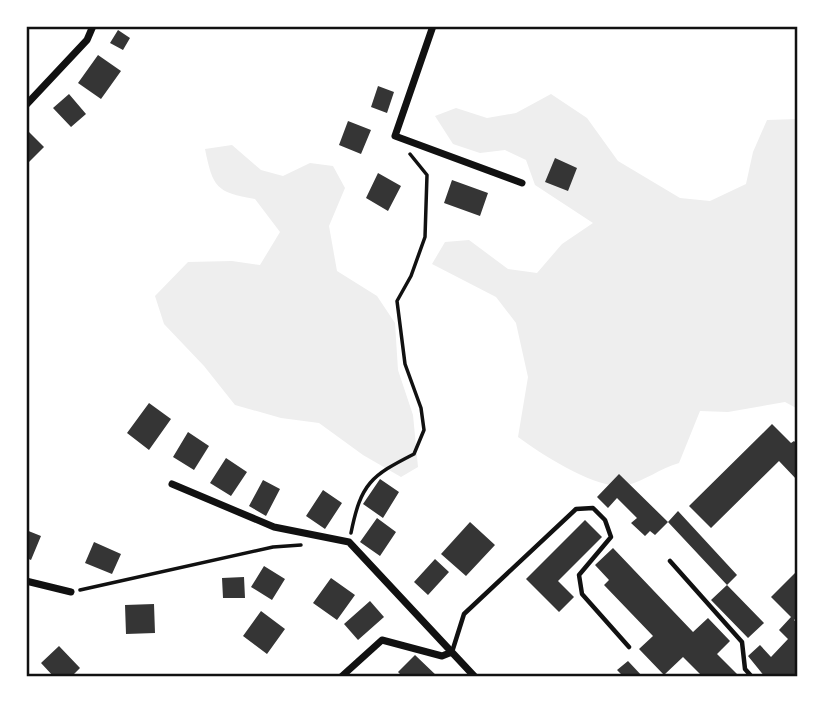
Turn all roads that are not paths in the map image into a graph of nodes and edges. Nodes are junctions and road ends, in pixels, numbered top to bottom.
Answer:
1 (93, 26) edge
2 (433, 26) edge
3 (26, 105) edge
4 (522, 183) dead end
5 (172, 484) dead end
6 (670, 561) dead end
7 (26, 581) edge
8 (71, 592) road end
9 (629, 647) dead end
10 (452, 652) junction
11 (341, 677) edge
12 (475, 677) edge
13 (752, 677) edge

1 - 3 street
2 - 4 street
5 - 10 street
6 - 13 lane
7 - 8 street
9 - 10 lane
10 - 11 street
10 - 12 street

